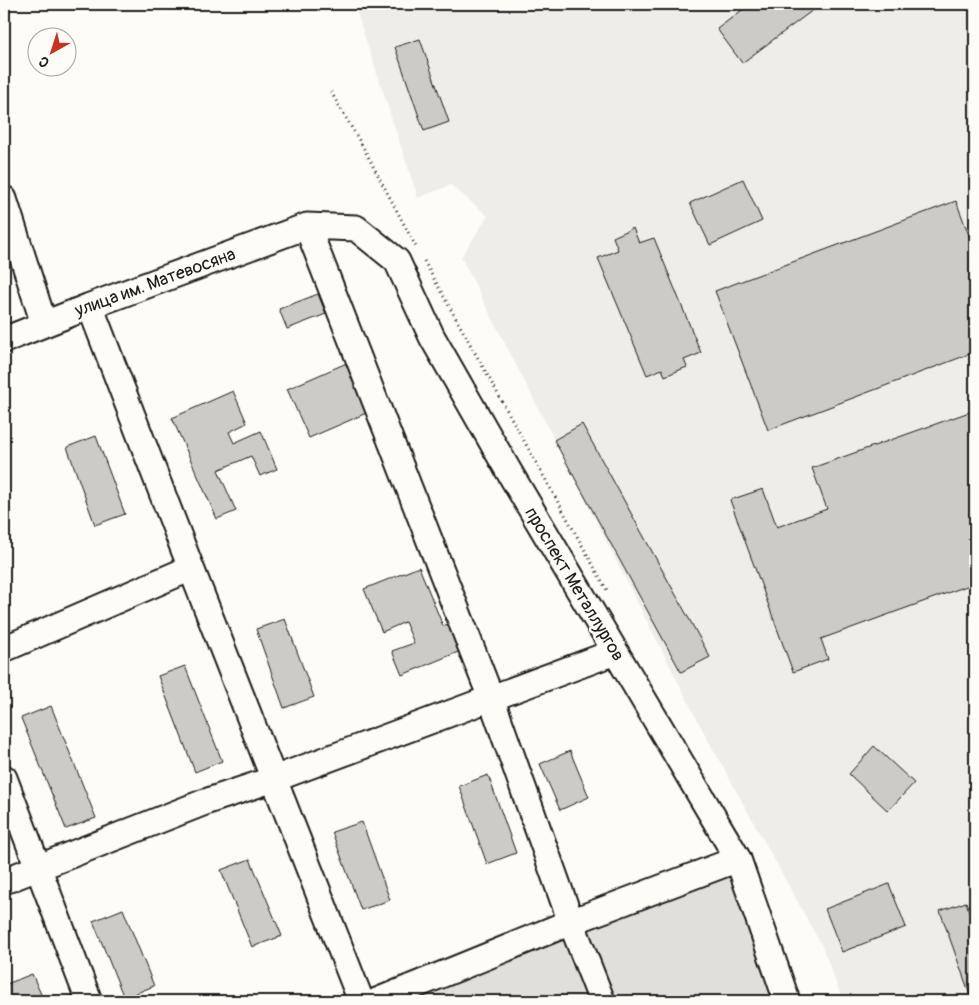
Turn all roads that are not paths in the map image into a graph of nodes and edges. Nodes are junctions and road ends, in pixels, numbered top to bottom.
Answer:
1 (4, 199) edge
2 (306, 226) junction
3 (90, 306) junction
4 (44, 324) junction
5 (4, 340) edge
6 (190, 568) junction
7 (4, 649) edge
8 (615, 652) junction
9 (491, 698) junction
10 (4, 778) edge
11 (274, 779) junction
12 (738, 859) junction
13 (39, 868) junction
14 (4, 881) edge
15 (571, 922) junction
16 (89, 1001) edge
17 (362, 1001) edge
18 (378, 1001) edge
19 (602, 1001) edge
20 (787, 1001) edge

1 - 4 street
2 - 3 street, улица им. Матевосяна
2 - 8 street, проспект Металлургов
2 - 9 street
3 - 4 street, улица им. Матевосяна
3 - 6 street
4 - 5 street, улица им. Матевосяна
6 - 7 street
6 - 11 street
8 - 9 street
8 - 12 street, проспект Металлургов
9 - 11 street
9 - 15 street
10 - 13 street
11 - 13 street
11 - 17 street
12 - 15 street
12 - 20 street, проспект Металлургов
13 - 14 street
13 - 16 street
15 - 18 street
15 - 19 street

